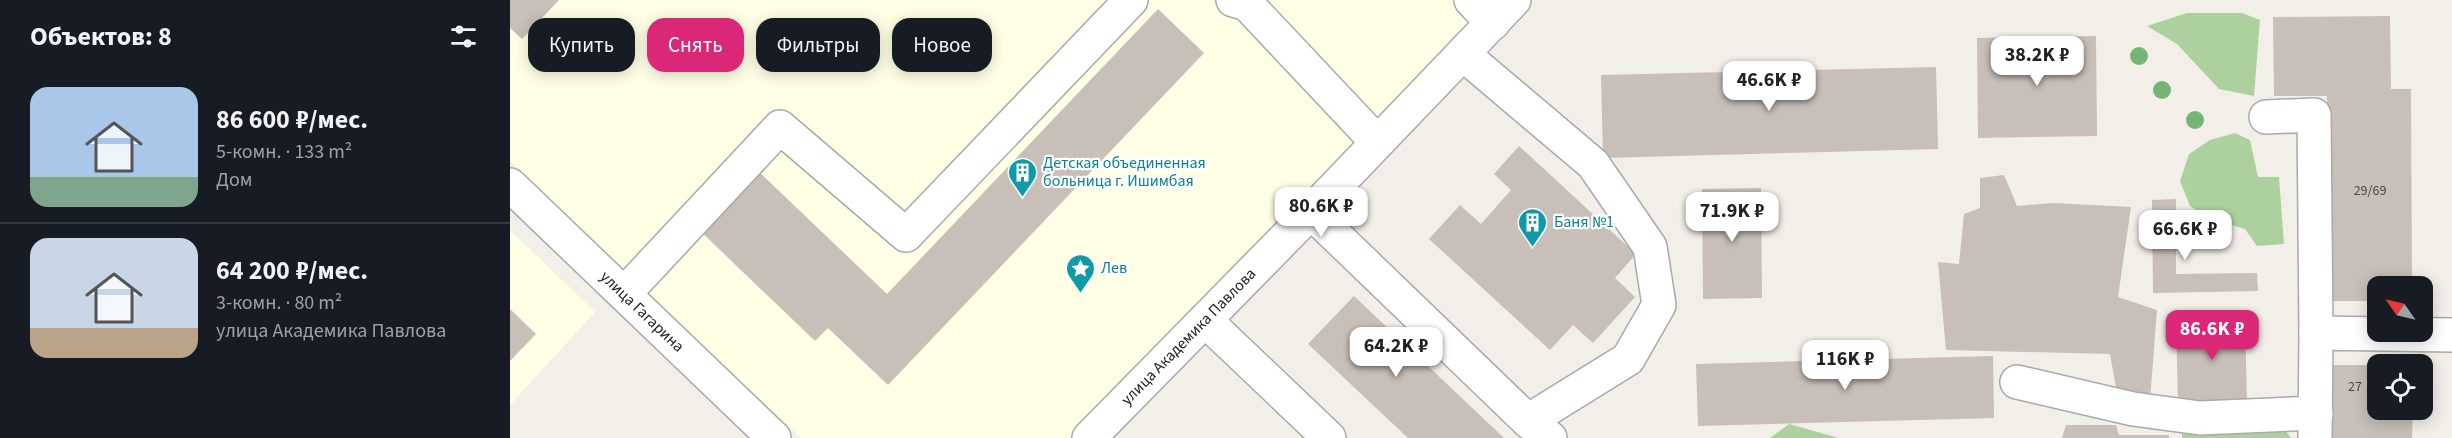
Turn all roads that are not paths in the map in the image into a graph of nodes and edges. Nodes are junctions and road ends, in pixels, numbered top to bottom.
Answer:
1 (1131, 0) edge
2 (1233, 0) edge
3 (1492, 8) edge
4 (1463, 54) junction
5 (2266, 117) dead end
6 (1377, 142) junction
7 (510, 185) edge
8 (1311, 212) junction
9 (624, 294) junction
10 (1205, 320) junction
11 (2316, 333) junction
12 (2452, 335) edge
13 (2017, 382) dead end
14 (2315, 426) edge
15 (1539, 430) edge
16 (774, 438) edge
17 (1089, 438) edge
18 (1329, 438) edge

1 - 9 street
2 - 6 street
3 - 4 street, улица Академика Павлова
4 - 6 street, улица Академика Павлова
4 - 15 street
5 - 11 street
6 - 8 street, улица Академика Павлова
7 - 9 street, улица Гагарина
8 - 10 street, улица Академика Павлова
8 - 15 street
9 - 16 street, улица Гагарина
10 - 17 street, улица Академика Павлова
10 - 18 street
11 - 12 street
11 - 14 street
13 - 14 street

